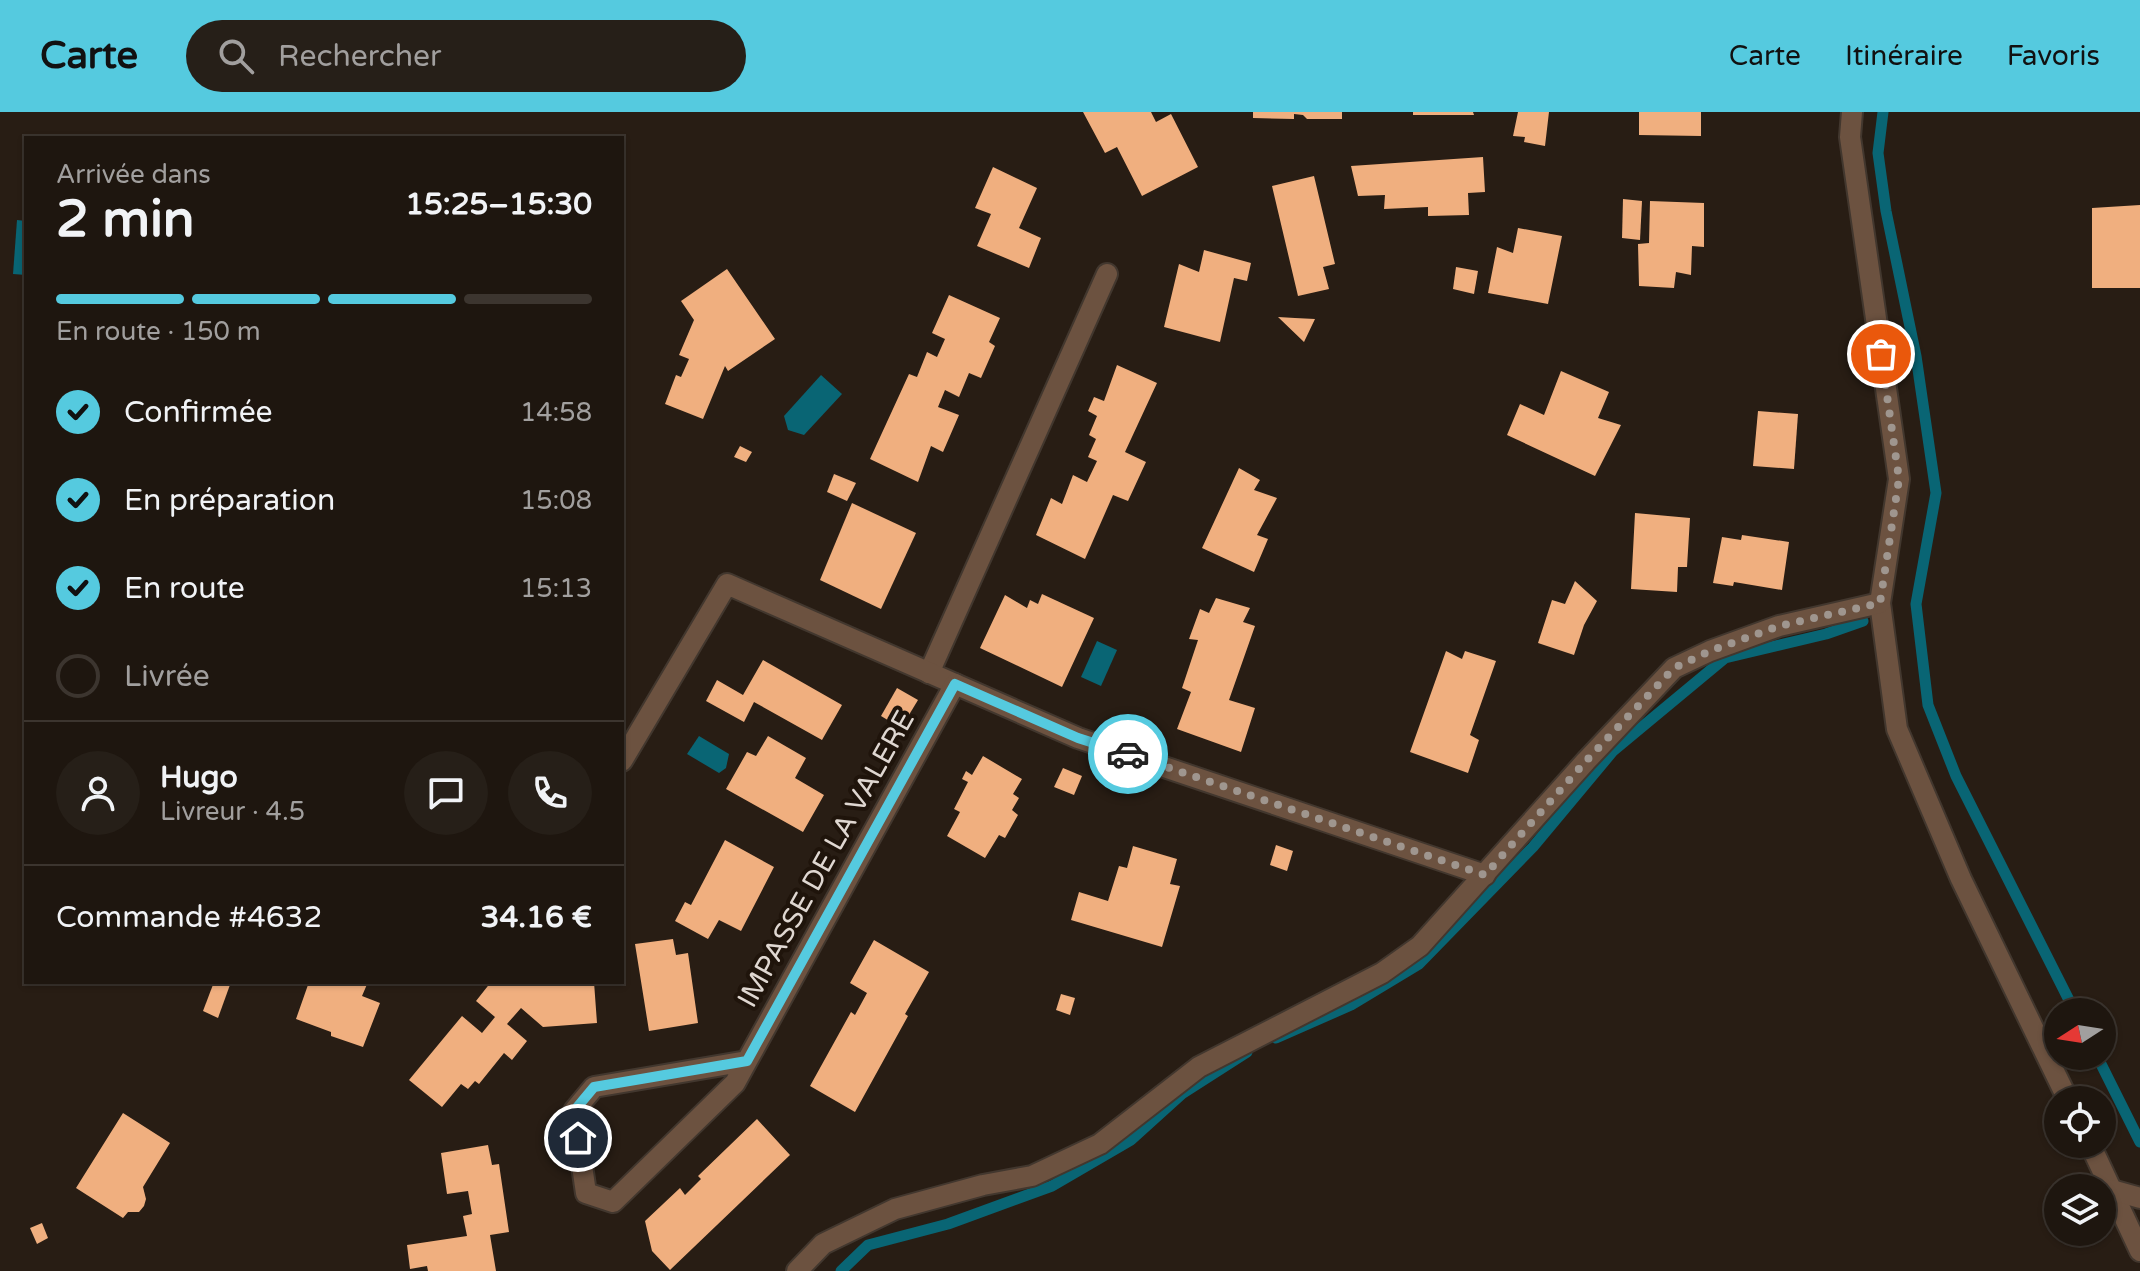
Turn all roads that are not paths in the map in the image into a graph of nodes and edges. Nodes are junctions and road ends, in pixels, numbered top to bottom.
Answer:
1 (1852, 112) edge
2 (1107, 274) dead end
3 (1880, 603) junction
4 (929, 673) junction
5 (955, 684) junction
6 (624, 758) edge
7 (1485, 875) junction
8 (747, 1061) junction
9 (2061, 1086) edge
10 (2116, 1191) edge
11 (2140, 1198) edge
12 (2116, 1199) edge
13 (2140, 1251) edge
14 (797, 1271) edge

1 - 3 street
2 - 4 street
3 - 7 street
3 - 9 street
4 - 5 street
4 - 6 street
5 - 7 street
5 - 8 street, IMPASSE DE LA VALERE
7 - 14 street
8 - 8 street, IMPASSE DE LA VALERE
10 - 11 street
12 - 13 street

